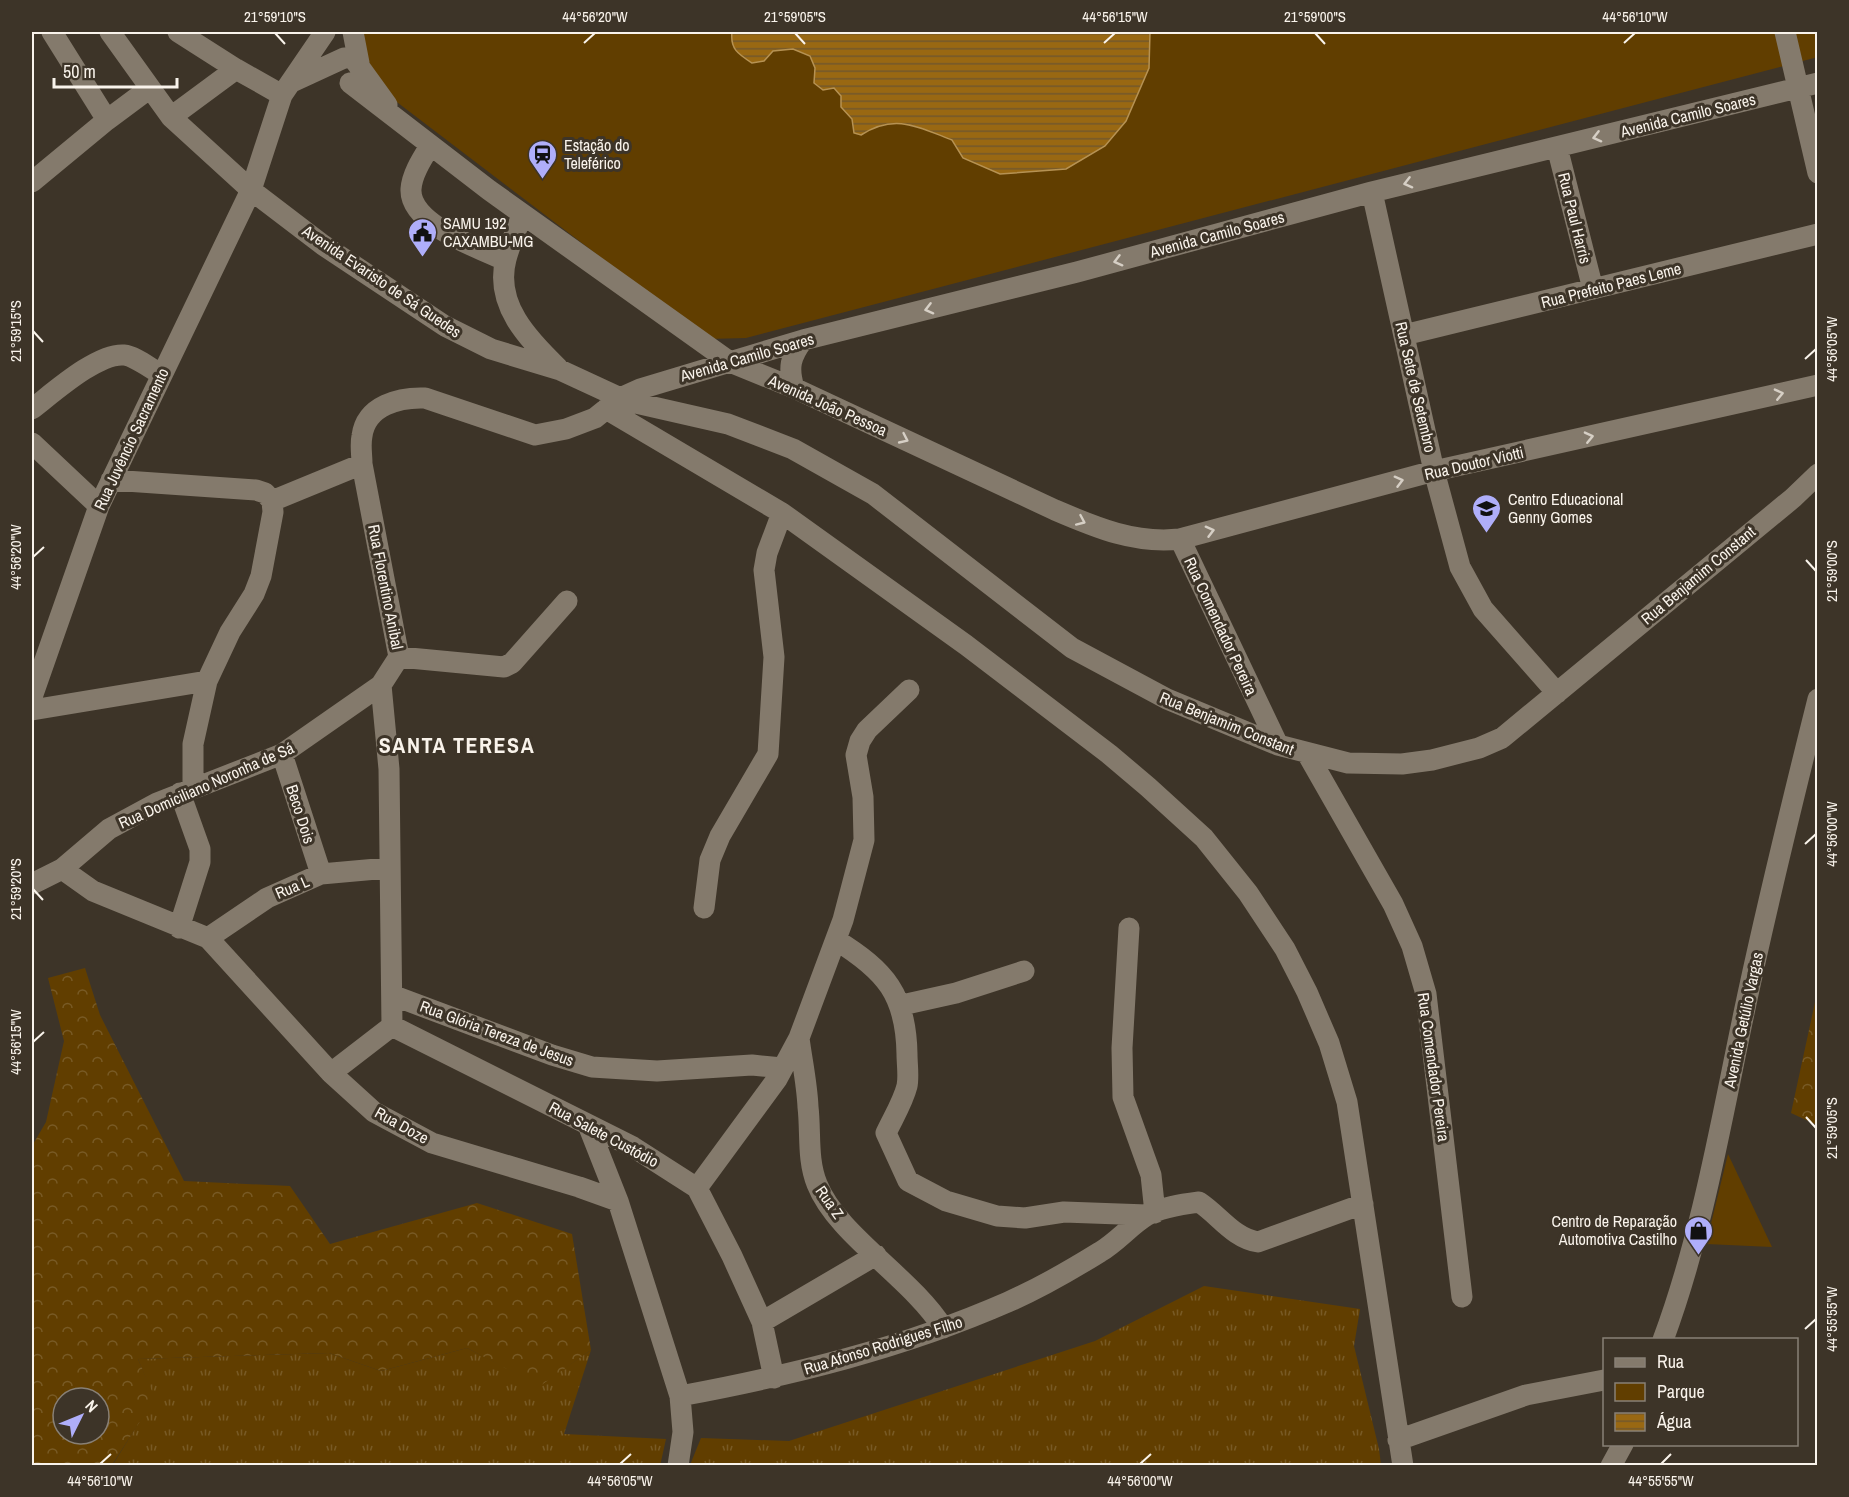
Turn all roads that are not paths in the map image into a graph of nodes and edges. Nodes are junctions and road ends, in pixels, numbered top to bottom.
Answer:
1 (52, 32) edge
2 (110, 32) edge
3 (178, 32) edge
4 (353, 32) edge
5 (1785, 32) edge
6 (324, 33) edge
7 (236, 69) junction
8 (348, 69) junction
9 (1818, 83) edge
10 (150, 88) junction
11 (287, 88) junction
12 (1797, 88) junction
13 (171, 117) junction
14 (107, 120) junction
15 (430, 146) junction
16 (1557, 147) junction
17 (1818, 173) edge
18 (32, 182) edge
19 (251, 190) junction
20 (1372, 192) junction
21 (522, 215) junction
22 (1818, 234) edge
23 (506, 260) junction
24 (1593, 290) junction
25 (1404, 335) junction
26 (803, 340) junction
27 (730, 362) junction
28 (560, 370) junction
29 (161, 374) junction
30 (1818, 385) edge
31 (794, 388) junction
32 (613, 404) junction
33 (32, 409) edge
34 (32, 443) edge
35 (362, 464) junction
36 (1434, 471) junction
37 (1818, 474) edge
38 (111, 480) junction
39 (272, 501) junction
40 (99, 506) junction
41 (782, 513) junction
42 (1132, 538) joint
43 (1180, 539) junction
44 (567, 601) dead end
45 (399, 657) junction
46 (207, 681) junction
47 (381, 686) junction
48 (909, 690) dead end
49 (1557, 693) junction
50 (32, 697) edge
51 (1818, 699) edge
52 (32, 710) edge
53 (1278, 746) junction
54 (282, 754) junction
55 (1308, 755) junction
56 (186, 791) junction
57 (388, 868) junction
58 (62, 869) junction
59 (321, 874) junction
60 (32, 884) edge
61 (704, 908) dead end
62 (179, 928) junction
63 (1129, 928) dead end
64 (208, 939) junction
65 (836, 940) junction
66 (1024, 971) dead end
67 (392, 995) junction
68 (902, 1005) junction
69 (392, 1026) junction
70 (799, 1038) junction
71 (332, 1073) junction
72 (780, 1074) junction
73 (806, 1090) junction
74 (588, 1125) junction
75 (697, 1188) junction
76 (618, 1202) junction
77 (1363, 1204) junction
78 (1151, 1214) junction
79 (876, 1256) junction
80 (1462, 1297) dead end
81 (762, 1322) junction
82 (943, 1328) junction
83 (1664, 1338) edge
84 (774, 1378) junction
85 (1603, 1380) edge
86 (680, 1396) junction
87 (1398, 1440) junction
88 (1622, 1446) edge
89 (1612, 1465) edge
90 (678, 1466) edge
91 (1403, 1466) edge

1 - 14 street
2 - 10 street, Avenida Evaristo de Sá Guedes
3 - 7 street
4 - 8 street
5 - 12 street
6 - 8 street, Avenida João Pessoa
6 - 11 street, Rua Juvêncio Sacramento
7 - 11 street
7 - 13 street
8 - 11 street
8 - 15 street, Avenida João Pessoa
9 - 12 street, Avenida Camilo Soares
10 - 13 street, Avenida Evaristo de Sá Guedes
10 - 14 street
11 - 19 street, Rua Juvêncio Sacramento
12 -> 16 street, Avenida Camilo Soares
12 - 17 street
13 - 19 street, Avenida Evaristo de Sá Guedes
14 - 18 street
15 - 21 street, Avenida João Pessoa
15 - 23 street
16 -> 20 street, Avenida Camilo Soares
16 - 24 street, Rua Paul Harris
19 - 28 street, Avenida Evaristo de Sá Guedes
19 - 29 street, Rua Juvêncio Sacramento
20 - 25 street, Rua Sete de Setembro
20 -> 26 street, Avenida Camilo Soares
21 - 23 street
21 - 27 street, Avenida João Pessoa
22 - 24 street, Rua Prefeito Paes Leme
23 - 28 street
24 - 25 street, Rua Prefeito Paes Leme
25 - 36 street, Rua Sete de Setembro
26 - 27 street, Avenida Camilo Soares
26 - 31 street
27 - 31 street, Avenida João Pessoa
27 - 32 street, Avenida Camilo Soares
28 - 32 street, Avenida Evaristo de Sá Guedes
29 - 33 street
29 - 38 street, Rua Juvêncio Sacramento
36 -> 30 street, Rua Doutor Viotti
31 -> 42 street, Avenida João Pessoa
32 - 35 street, Rua Florentino Anibal
32 - 41 street
32 - 53 street, Rua Benjamim Constant
34 - 40 street
35 - 39 street
35 - 45 street, Rua Florentino Anibal
43 -> 36 street, Rua Doutor Viotti
36 - 49 street, Rua Sete de Setembro
37 - 49 street, Rua Benjamim Constant
38 - 39 street
38 - 40 street, Rua Juvêncio Sacramento
39 - 46 street
40 - 50 street, Rua Juvêncio Sacramento
41 - 61 street
41 - 77 street
42 - 43 street, Rua Doutor Viotti
43 - 53 street, Rua Comendador Pereira
44 - 45 street
45 - 47 street, Rua Florentino Anibal
46 - 52 street
46 - 56 street
47 - 54 street, Rua Domiciliano Noronha de Sá
47 - 57 street
48 - 65 street
49 - 55 street, Rua Benjamim Constant
51 - 83 street, Avenida Getúlio Vargas
53 - 55 street, Rua Benjamim Constant
54 - 56 street, Rua Domiciliano Noronha de Sá
54 - 59 street, Beco Dois
55 - 80 street, Rua Comendador Pereira
56 - 58 street, Rua Domiciliano Noronha de Sá
56 - 62 street
57 - 59 street, Rua L
57 - 67 street
58 - 60 street, Rua Domiciliano Noronha de Sá
58 - 62 street, Rua Doze
59 - 64 street, Rua L
62 - 64 street, Rua Doze
63 - 78 street
64 - 71 street, Rua Doze
65 - 68 street
65 - 70 street
66 - 68 street
67 - 69 street
67 - 72 street, Rua Glória Tereza de Jesus
68 - 78 street
69 - 71 street
69 - 74 street, Rua Salete Custódio
70 - 72 street
70 - 73 street, Rua Z
71 - 76 street, Rua Doze
72 - 73 street, Rua Glória Tereza de Jesus
72 - 75 street
73 - 79 street, Rua Z
74 - 75 street, Rua Salete Custódio
74 - 76 street
75 - 81 street
76 - 86 street
77 - 78 street, Rua Afonso Rodrigues Filho
77 - 87 street
78 - 82 street, Rua Afonso Rodrigues Filho
79 - 81 street
79 - 82 street, Rua Z
81 - 84 street
82 - 84 street, Rua Afonso Rodrigues Filho
84 - 86 street, Rua Afonso Rodrigues Filho
85 - 87 street
86 - 90 street
87 - 91 street
88 - 89 street

